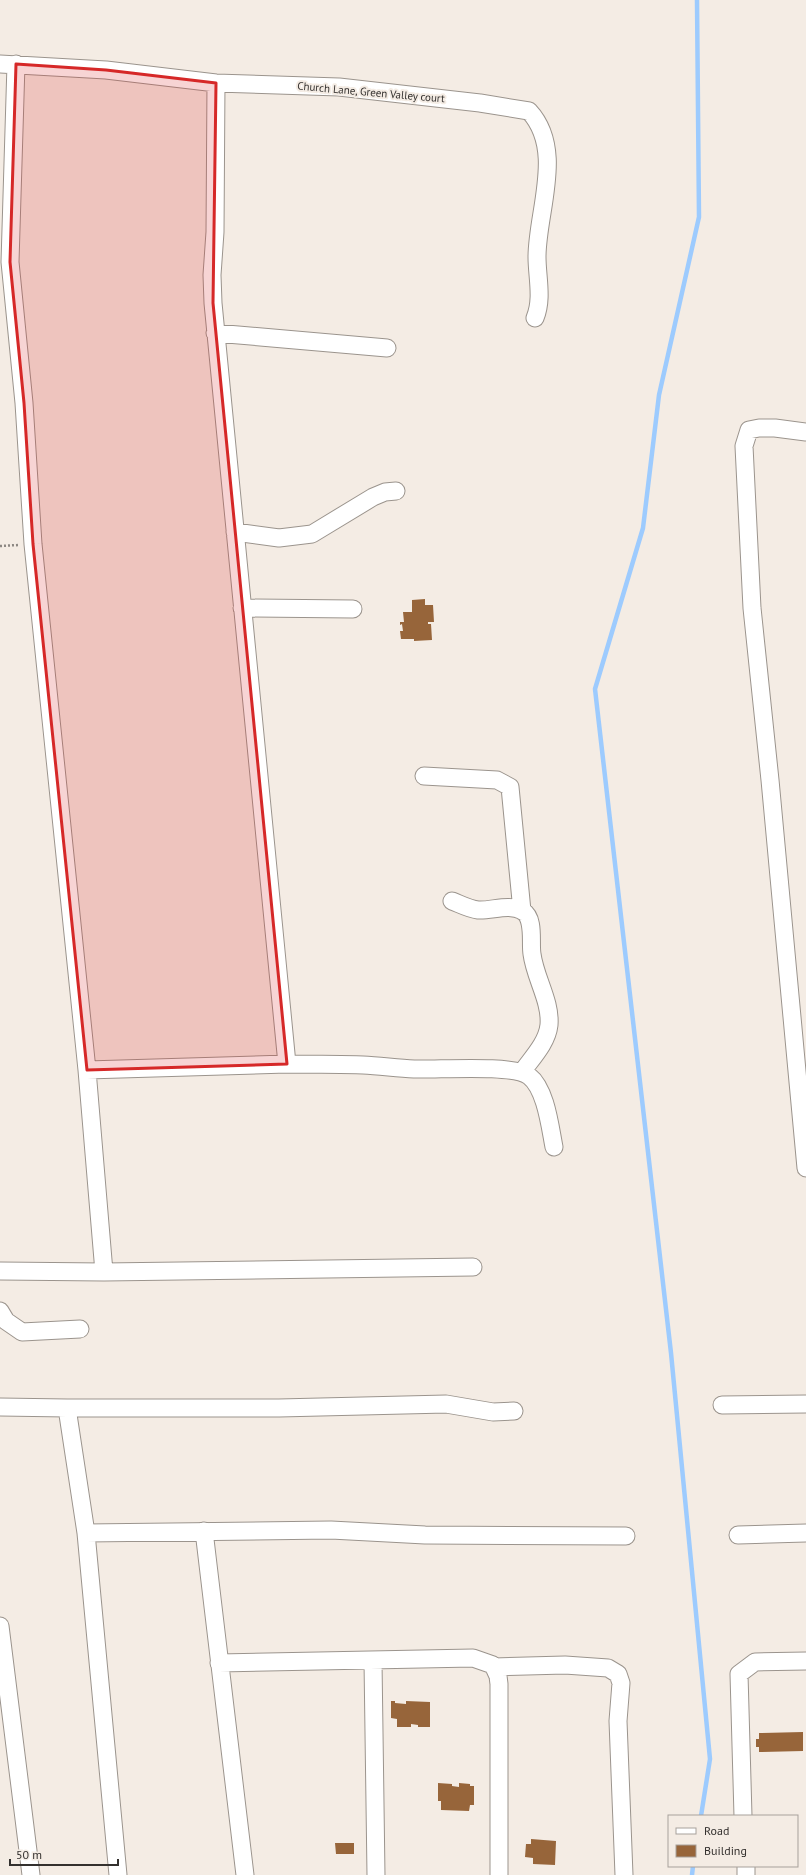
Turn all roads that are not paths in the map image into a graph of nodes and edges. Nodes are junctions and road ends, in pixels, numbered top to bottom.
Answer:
1 (8, 64) edge
2 (216, 83) junction
3 (535, 318) dead end
4 (216, 333) junction
5 (387, 348) dead end
6 (806, 432) edge
7 (396, 491) dead end
8 (235, 532) junction
9 (242, 608) junction
10 (353, 609) dead end
11 (424, 776) dead end
12 (452, 901) dead end
13 (522, 911) junction
14 (287, 1064) junction
15 (87, 1070) junction
16 (522, 1072) junction
17 (554, 1147) dead end
18 (806, 1168) edge
19 (473, 1267) dead end
20 (0, 1272) edge
21 (104, 1272) junction
22 (0, 1311) edge
23 (80, 1329) dead end
24 (806, 1404) edge
25 (722, 1405) dead end
26 (0, 1407) edge
27 (67, 1408) junction
28 (514, 1411) dead end
29 (204, 1531) junction
30 (86, 1533) junction
31 (806, 1533) edge
32 (738, 1535) dead end
33 (626, 1536) dead end
34 (0, 1626) edge
35 (373, 1661) junction
36 (806, 1661) edge
37 (219, 1663) junction
38 (494, 1667) junction
39 (743, 1815) edge
40 (31, 1875) edge
41 (118, 1875) edge
42 (245, 1875) edge
43 (376, 1875) edge
44 (499, 1875) edge
45 (624, 1875) edge

1 - 2 street, Church Lane, Green Valley court
1 - 15 street
2 - 3 street, Church Lane, Green Valley court
2 - 4 street
4 - 5 street
4 - 8 street
6 - 18 street
7 - 8 street
8 - 9 street
9 - 10 street
9 - 14 street
11 - 13 street
12 - 13 street
13 - 16 street
14 - 15 street
14 - 16 street
15 - 21 street
16 - 17 street
19 - 21 street
20 - 21 street
22 - 23 street
24 - 25 street
26 - 27 street
27 - 28 street
27 - 30 street
29 - 30 street
29 - 33 street
29 - 37 street
30 - 41 street
31 - 32 street
34 - 40 street
35 - 37 street
35 - 38 street
35 - 43 street
36 - 39 street
37 - 42 street
38 - 44 street
38 - 45 street

